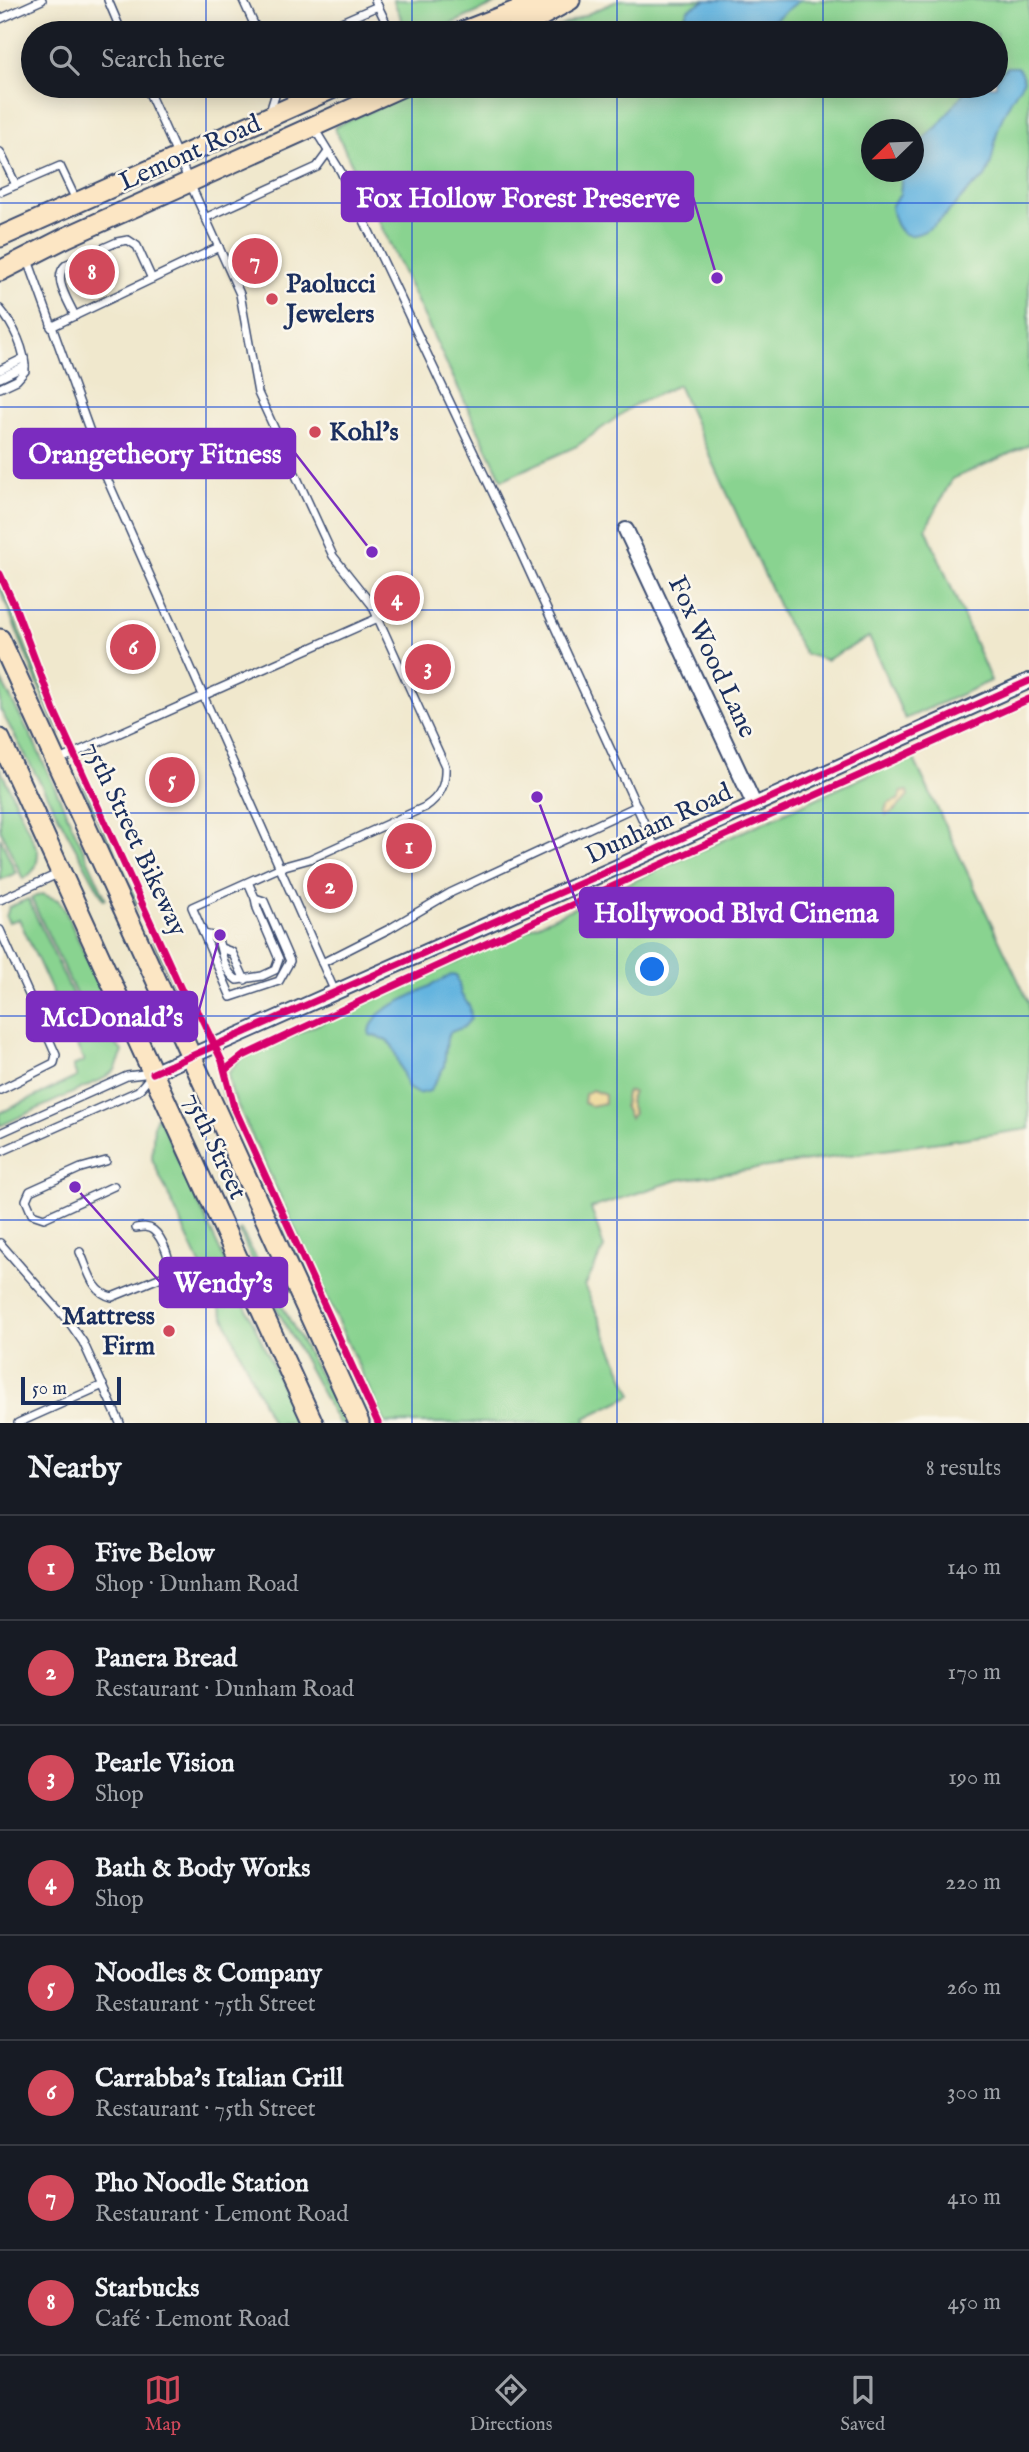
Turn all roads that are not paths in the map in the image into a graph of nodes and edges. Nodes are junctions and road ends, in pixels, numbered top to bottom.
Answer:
1 (43, 0) edge
2 (108, 0) edge
3 (243, 0) edge
4 (544, 0) edge
5 (570, 0) edge
6 (376, 3) edge
7 (0, 19) edge
8 (117, 21) edge
9 (253, 21) edge
10 (340, 21) edge
11 (385, 21) edge
12 (490, 21) edge
13 (532, 21) edge
14 (151, 98) edge
15 (275, 98) edge
16 (310, 98) edge
17 (377, 98) edge
18 (269, 118) junction
19 (313, 127) junction
20 (0, 152) edge
21 (328, 152) junction
22 (178, 157) junction
23 (189, 181) junction
24 (16, 185) junction
25 (0, 192) edge
26 (77, 203) junction
27 (205, 218) junction
28 (0, 237) edge
29 (219, 247) junction
30 (27, 258) junction
31 (0, 271) edge
32 (152, 279) junction
33 (0, 309) edge
34 (75, 316) junction
35 (51, 327) junction
36 (25, 362) junction
37 (0, 370) edge
38 (0, 378) edge
39 (0, 387) edge
40 (625, 530) dead end
41 (378, 618) junction
42 (0, 639) edge
43 (1029, 681) edge
44 (205, 696) junction
45 (0, 739) edge
46 (56, 761) junction
47 (754, 804) junction
48 (637, 806) junction
49 (656, 849) junction
50 (281, 867) junction
51 (61, 873) junction
52 (248, 882) junction
53 (255, 898) junction
54 (0, 900) edge
55 (0, 930) edge
56 (204, 934) junction
57 (221, 948) junction
58 (322, 963) junction
59 (245, 980) junction
60 (335, 992) junction
61 (191, 1056) junction
62 (153, 1073) junction
63 (0, 1090) edge
64 (0, 1133) edge
65 (0, 1152) edge
66 (106, 1161) dead end
67 (114, 1186) dead end
68 (136, 1228) dead end
69 (0, 1243) edge
70 (80, 1252) dead end
71 (103, 1385) junction
72 (18, 1423) edge
73 (120, 1423) edge
74 (313, 1423) edge
75 (359, 1423) edge

1 - 7 lane
2 - 8 lane
3 - 9 lane
4 - 12 main road
5 - 13 main road
6 - 10 lane
6 - 11 lane
14 - 22 lane
15 - 18 lane
16 - 18 main road, Lemont Road
17 - 19 main road, Lemont Road
18 - 22 main road, Lemont Road
19 - 21 lane
19 - 23 main road, Lemont Road
20 - 24 lane
21 - 27 lane
21 - 48 lane
22 - 23 lane
22 - 26 main road, Lemont Road
23 - 27 lane
23 - 30 main road, Lemont Road
24 - 25 lane
24 - 26 lane
26 - 28 main road, Lemont Road
27 - 29 lane
29 - 32 lane
29 - 41 lane
30 - 31 main road, Lemont Road
30 - 35 lane
32 - 34 lane
32 - 34 lane
33 - 36 lane
34 - 35 lane
35 - 44 lane
36 - 37 lane
36 - 38 lane
36 - 39 lane
40 - 47 street, Fox Wood Lane
41 - 44 lane
41 - 50 lane
42 - 46 main road, 75th Street
43 - 47 street, Dunham Road
44 - 46 lane
44 - 50 lane
45 - 51 main road, 75th Street
46 - 61 main road, 75th Street
47 - 49 street, Dunham Road
48 - 49 lane
48 - 58 lane
49 - 60 street, Dunham Road
50 - 52 lane
50 - 58 lane
51 - 54 lane
51 - 62 main road, 75th Street
52 - 53 lane
52 - 56 lane
53 - 56 lane
53 - 59 lane
55 - 63 lane
56 - 57 lane
57 - 59 lane
57 - 59 lane
58 - 60 lane
60 - 61 street, Dunham Road
61 - 62 street, Dunham Road
61 - 75 main road, 75th Street
62 - 64 lane
62 - 65 lane
62 - 74 main road, 75th Street
66 - 67 lane
68 - 70 lane
69 - 71 lane
71 - 72 lane
71 - 73 lane

